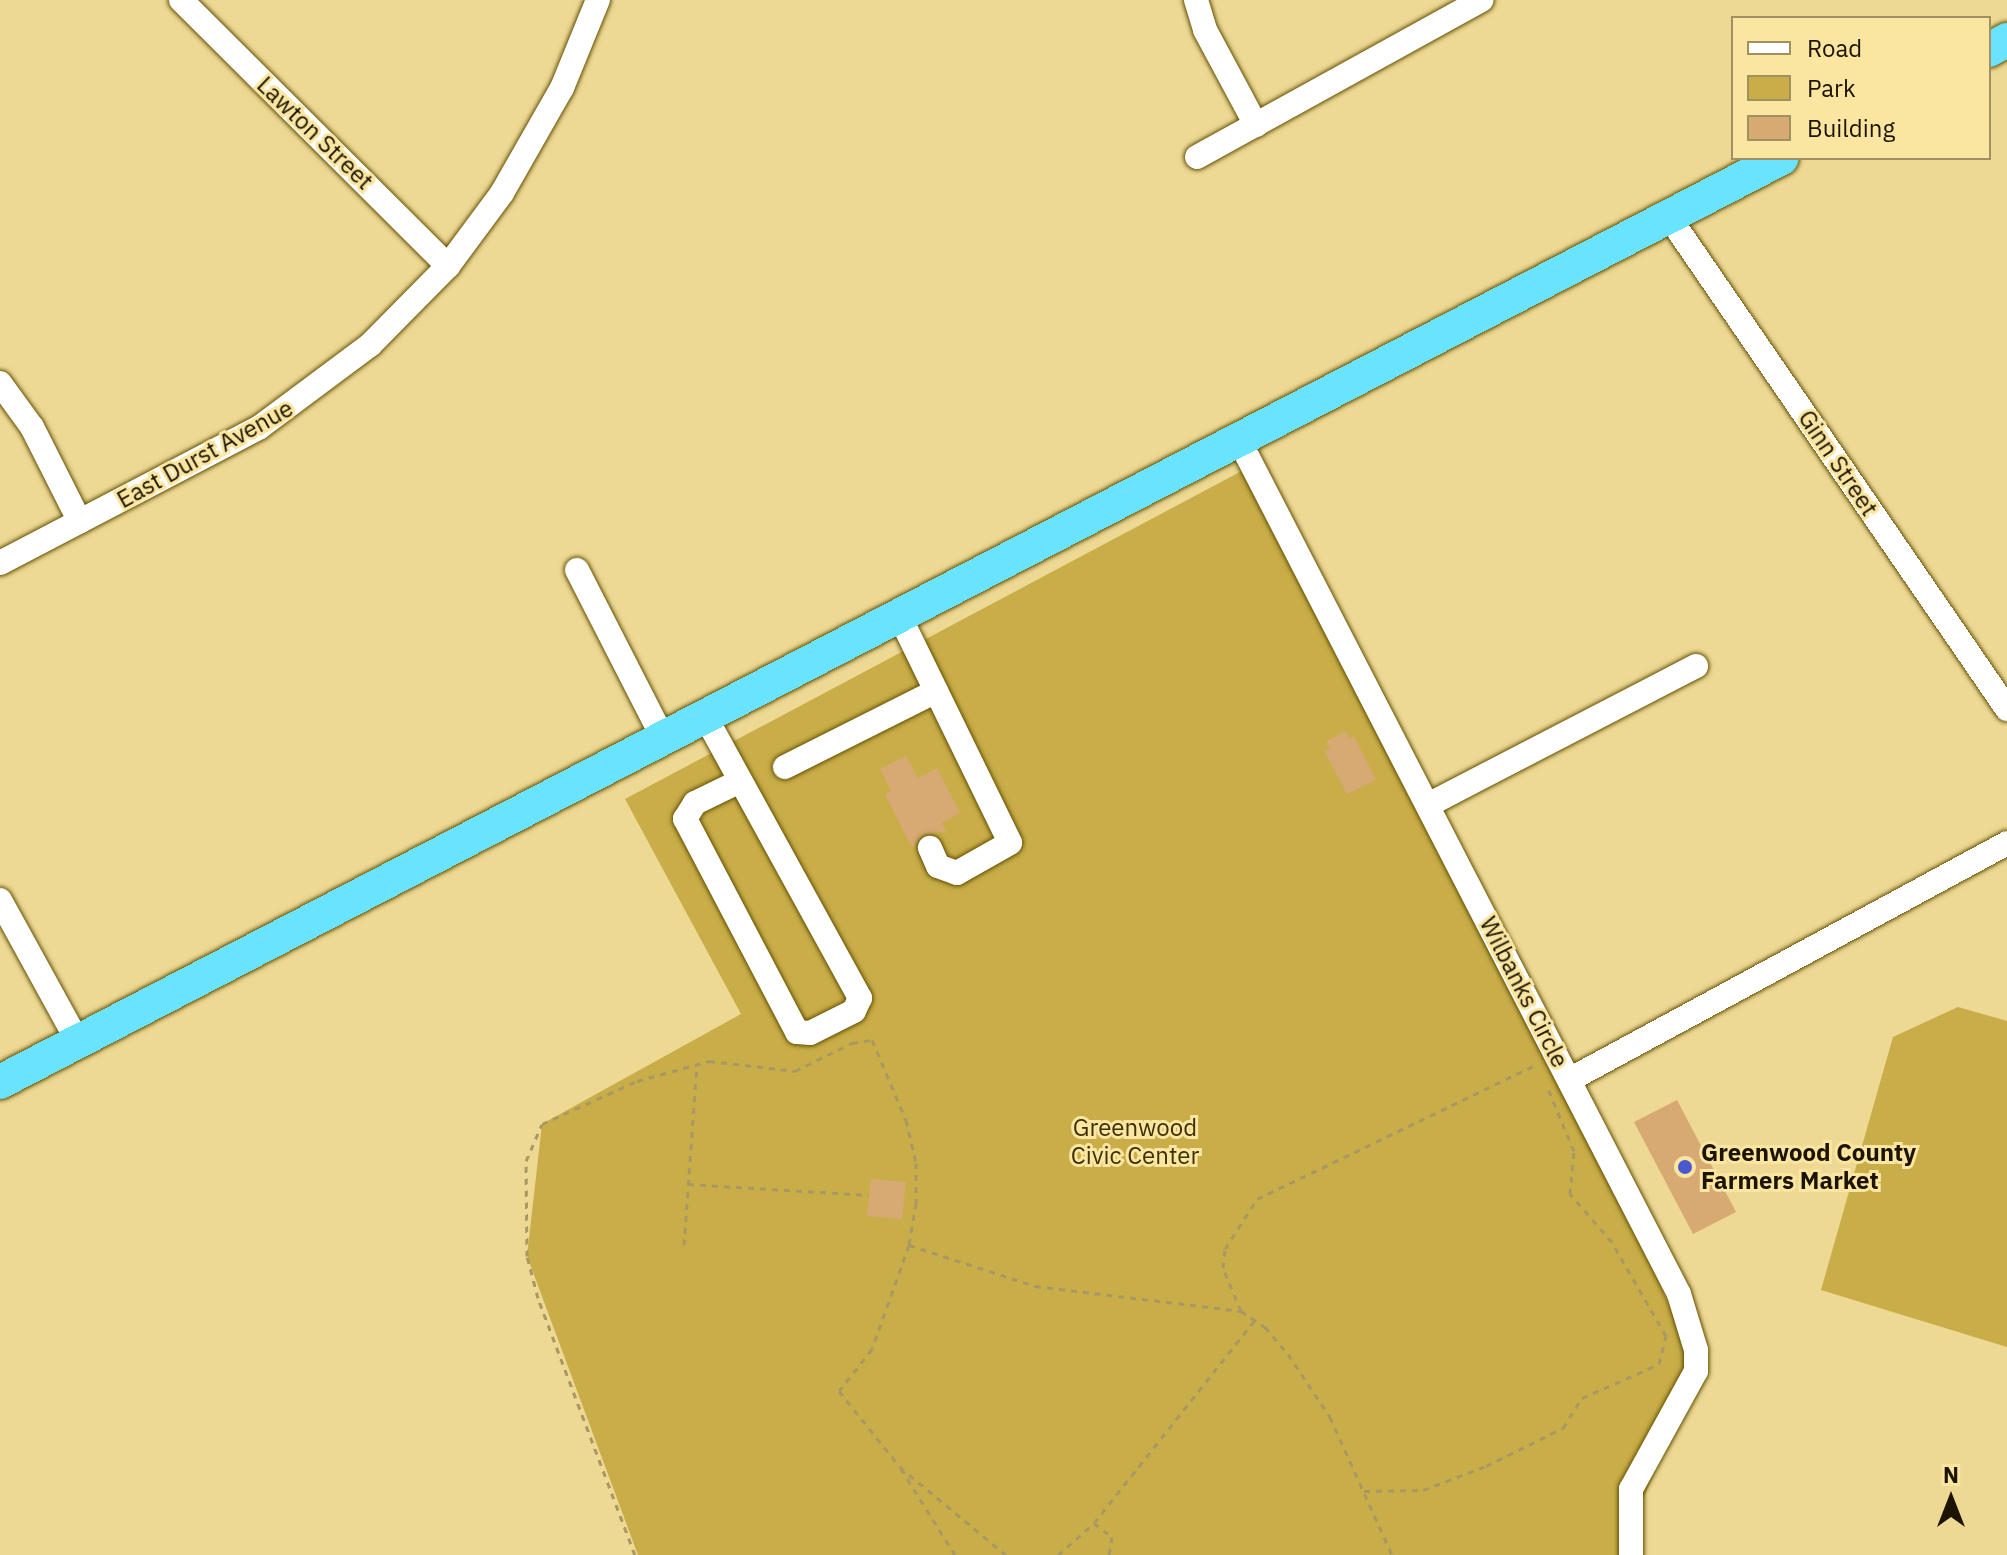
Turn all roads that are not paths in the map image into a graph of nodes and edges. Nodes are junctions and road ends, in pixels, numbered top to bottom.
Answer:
1 (181, 0) edge
2 (598, 0) edge
3 (1196, 0) edge
4 (1481, 0) edge
5 (1256, 125) junction
6 (1197, 157) dead end
7 (1778, 160) edge
8 (1669, 217) junction
9 (448, 266) junction
10 (0, 383) edge
11 (1240, 442) junction
12 (80, 522) junction
13 (0, 563) edge
14 (577, 570) dead end
15 (900, 617) junction
16 (1696, 666) dead end
17 (936, 691) junction
18 (2007, 709) edge
19 (705, 716) junction
20 (663, 738) junction
21 (785, 767) dead end
22 (738, 782) junction
23 (1428, 805) junction
24 (2007, 843) edge
25 (930, 848) dead end
26 (0, 900) edge
27 (78, 1042) junction
28 (1569, 1080) junction
29 (0, 1082) edge
30 (1631, 1555) edge

1 - 9 street, Lawton Street
2 - 9 street, East Durst Avenue
3 - 5 street
4 - 5 street
5 - 6 street
7 - 8 highway
8 - 11 highway
8 - 18 street, Ginn Street
9 - 12 street, East Durst Avenue
10 - 12 street
11 - 15 highway
11 - 23 street, Wilbanks Circle
12 - 13 street, East Durst Avenue
14 - 20 street
15 - 17 street
15 - 19 highway
16 - 23 street
17 - 21 street
17 - 25 street
19 - 20 highway
19 - 22 street
20 - 27 highway
22 - 22 street
23 - 28 street, Wilbanks Circle
24 - 28 street
26 - 27 street
27 - 29 highway
28 - 30 street, Wilbanks Circle

